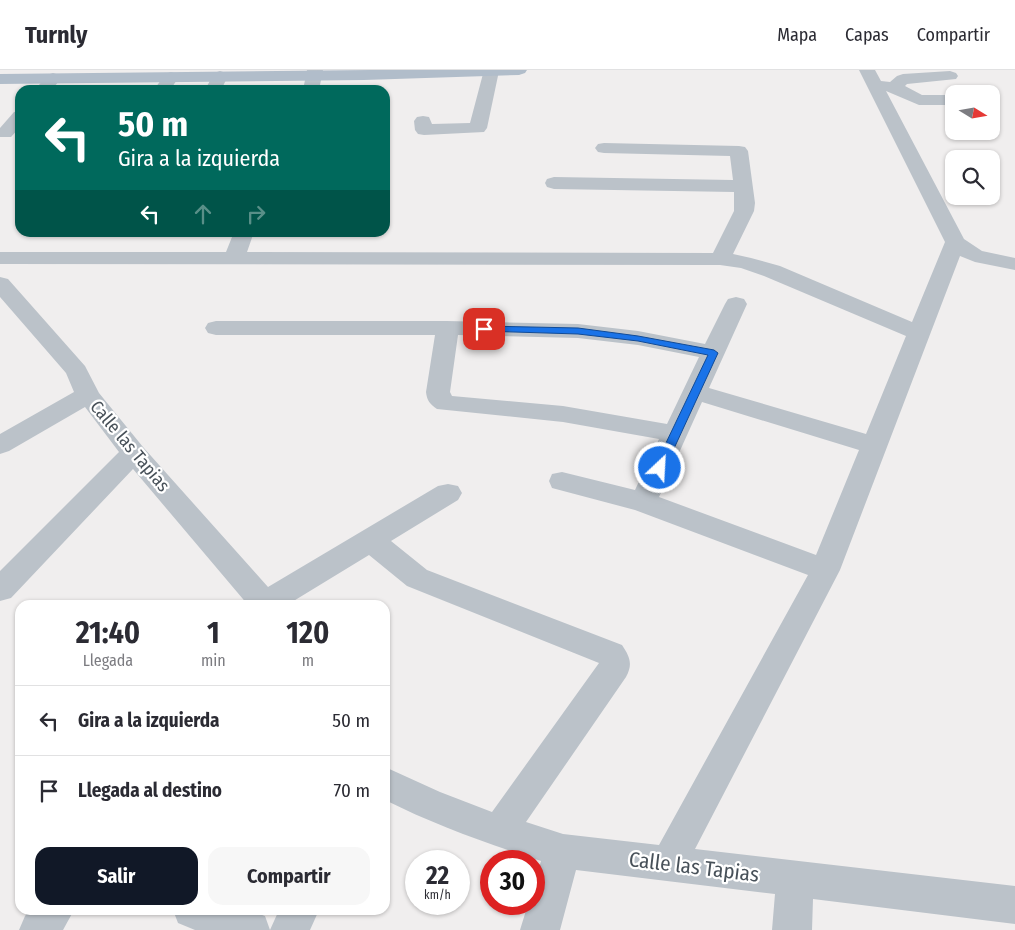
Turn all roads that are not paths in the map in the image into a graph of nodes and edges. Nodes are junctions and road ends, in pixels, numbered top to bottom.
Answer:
1 (519, 70) edge
2 (491, 71) edge
3 (364, 72) edge
4 (947, 73) edge
5 (96, 74) edge
6 (871, 77) edge
7 (214, 78) edge
8 (313, 78) edge
9 (0, 79) edge
10 (898, 79) edge
11 (167, 83) edge
12 (48, 84) edge
13 (959, 85) edge
14 (945, 100) edge
15 (423, 121) dead end
16 (604, 148) dead end
17 (554, 183) dead end
18 (743, 186) junction
19 (242, 237) edge
20 (955, 242) junction
21 (0, 258) edge
22 (234, 258) junction
23 (720, 259) junction
24 (1015, 264) edge
25 (0, 284) edge
26 (736, 304) dead end
27 (216, 328) dead end
28 (447, 328) junction
29 (920, 334) junction
30 (714, 353) junction
31 (696, 392) junction
32 (88, 395) junction
33 (676, 434) junction
34 (0, 445) edge
35 (875, 446) junction
36 (134, 453) junction
37 (562, 481) dead end
38 (448, 493) dead end
39 (644, 502) junction
40 (370, 540) junction
41 (825, 570) junction
42 (0, 590) edge
43 (261, 600) edge
44 (273, 600) edge
45 (390, 786) edge
46 (499, 831) junction
47 (563, 851) junction
48 (668, 864) junction
49 (795, 879) junction
50 (1015, 905) edge
51 (51, 915) edge
52 (207, 915) edge
53 (298, 915) edge
54 (39, 930) edge
55 (251, 930) edge
56 (290, 930) edge
57 (540, 930) edge
58 (792, 930) edge

1 - 2 main road
2 - 3 main road
2 - 15 street
3 - 8 main road
4 - 10 street
4 - 13 street
5 - 11 main road
5 - 12 main road
6 - 10 street
6 - 20 street
7 - 8 main road
7 - 11 main road
9 - 12 main road
10 - 14 street
16 - 18 street
17 - 18 street
18 - 23 street
19 - 22 street
20 - 24 street
20 - 29 street
21 - 22 street
22 - 23 street
23 - 29 street
25 - 32 street, Calle las Tapias
26 - 30 street
27 - 28 street
28 - 30 street
28 - 33 street
29 - 35 street
30 - 31 street
31 - 33 street
31 - 35 street
32 - 34 street
32 - 36 street, Calle las Tapias
33 - 39 street
35 - 41 street
36 - 42 street
36 - 43 street, Calle las Tapias
37 - 39 street
38 - 40 street
39 - 41 street
40 - 44 street
40 - 46 street
41 - 48 street
45 - 46 street, Calle las Tapias
46 - 47 street, Calle las Tapias
47 - 48 street, Calle las Tapias
47 - 57 street
48 - 49 street, Calle las Tapias
49 - 50 street, Calle las Tapias
49 - 58 street
51 - 54 street
52 - 55 street
53 - 56 street

